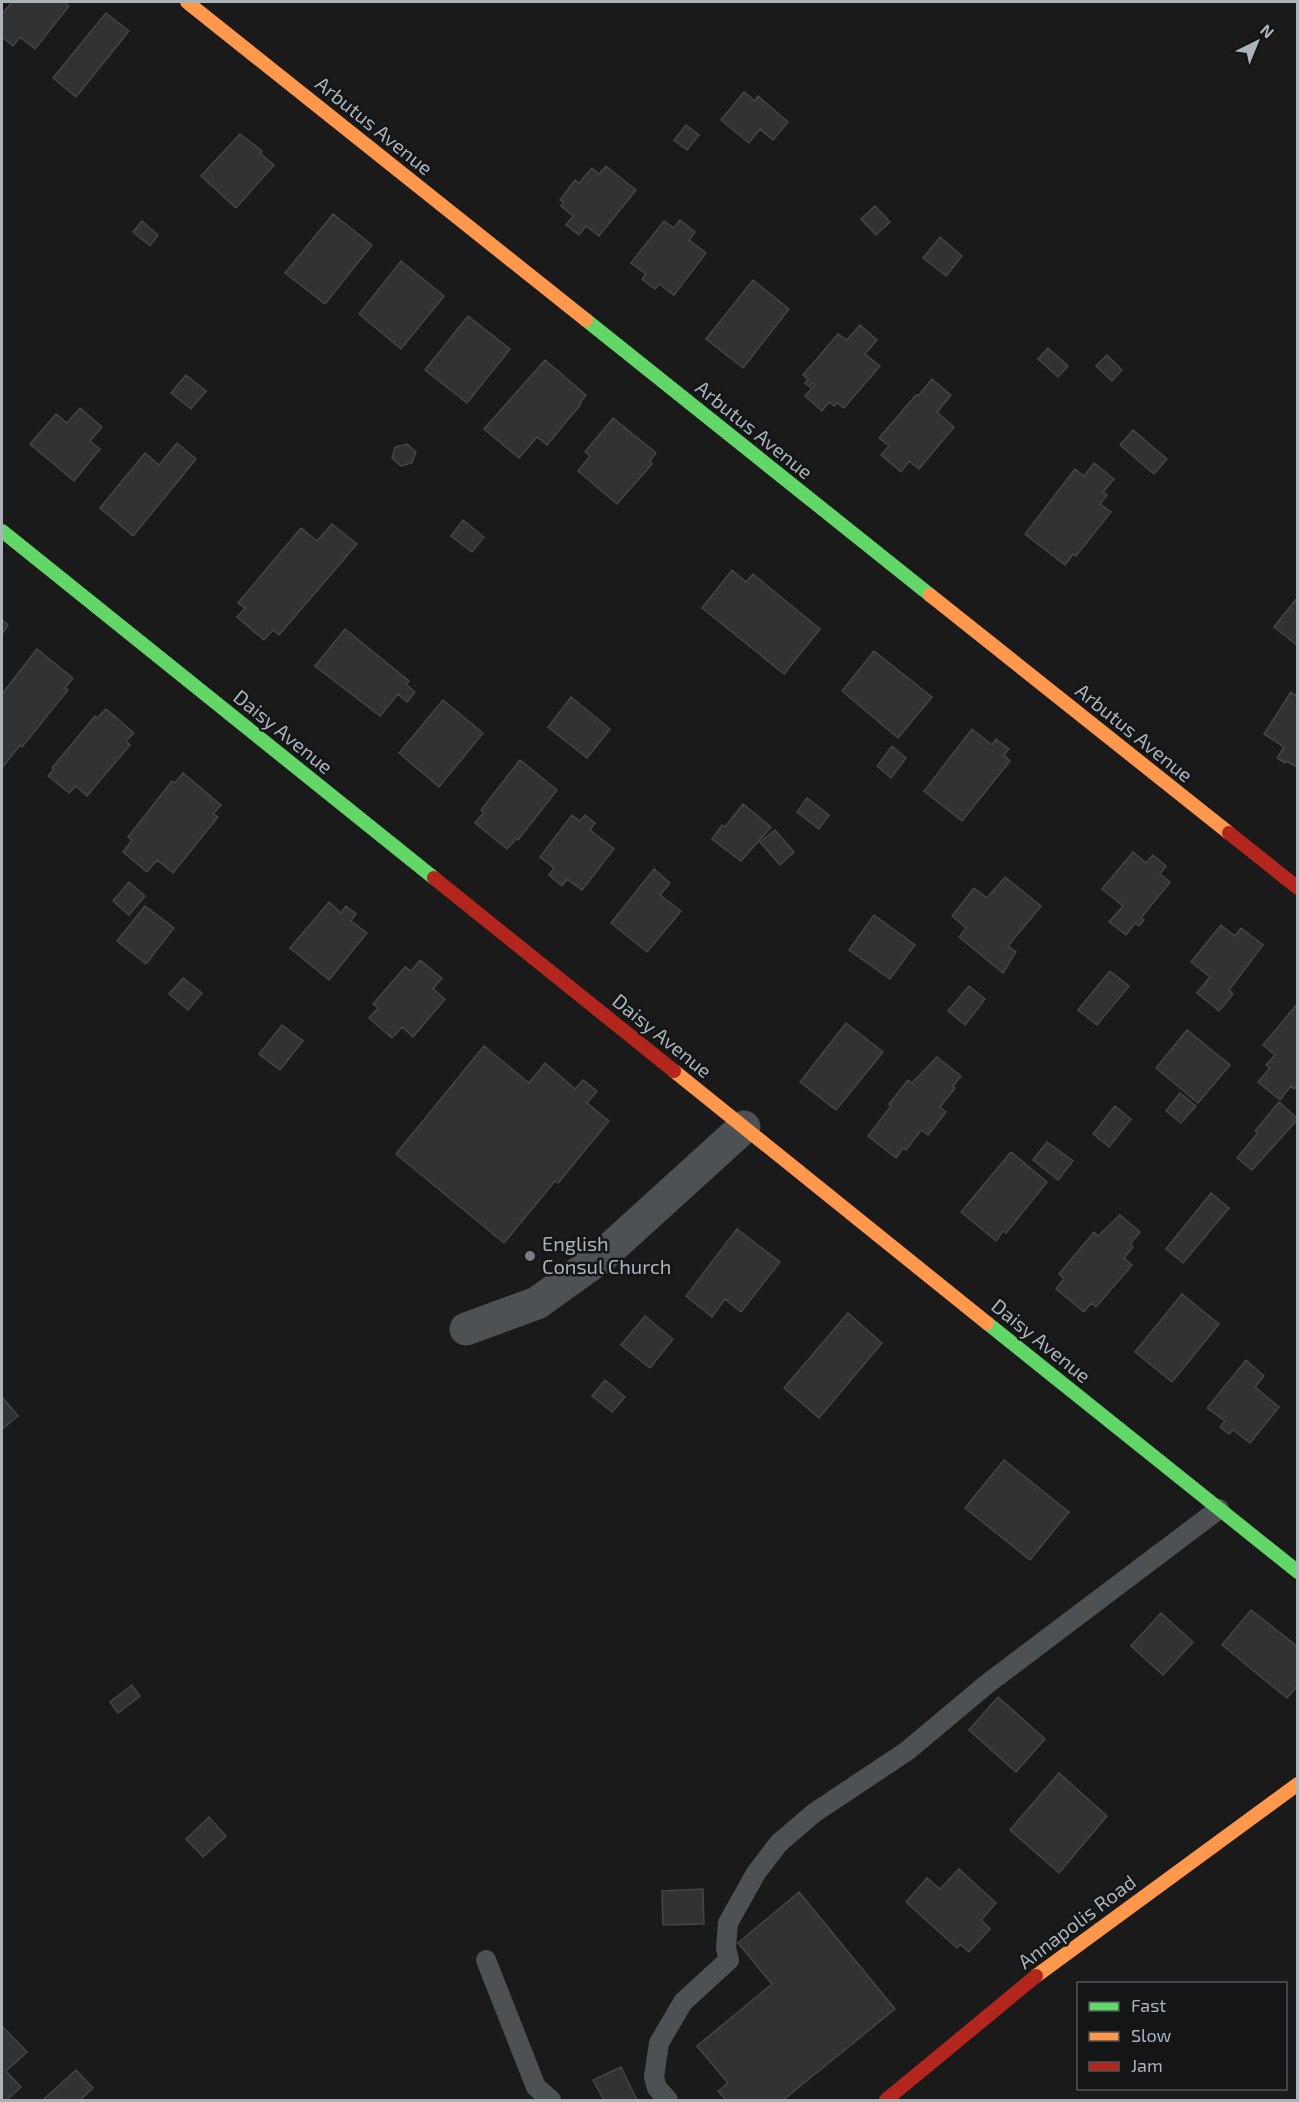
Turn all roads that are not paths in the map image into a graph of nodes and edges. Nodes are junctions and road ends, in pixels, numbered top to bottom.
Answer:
1 (187, 2) edge
2 (2, 531) edge
3 (1298, 888) edge
4 (744, 1127) junction
5 (466, 1329) dead end
6 (1220, 1509) junction
7 (1298, 1572) edge
8 (1298, 1784) edge
9 (486, 1960) dead end
10 (551, 2100) edge
11 (668, 2100) edge
12 (886, 2100) edge

1 - 3 street, Arbutus Avenue
2 - 4 street, Daisy Avenue
4 - 5 street
4 - 6 street, Daisy Avenue
6 - 7 street, Daisy Avenue
6 - 11 lane
8 - 12 street, Annapolis Road
9 - 10 lane

